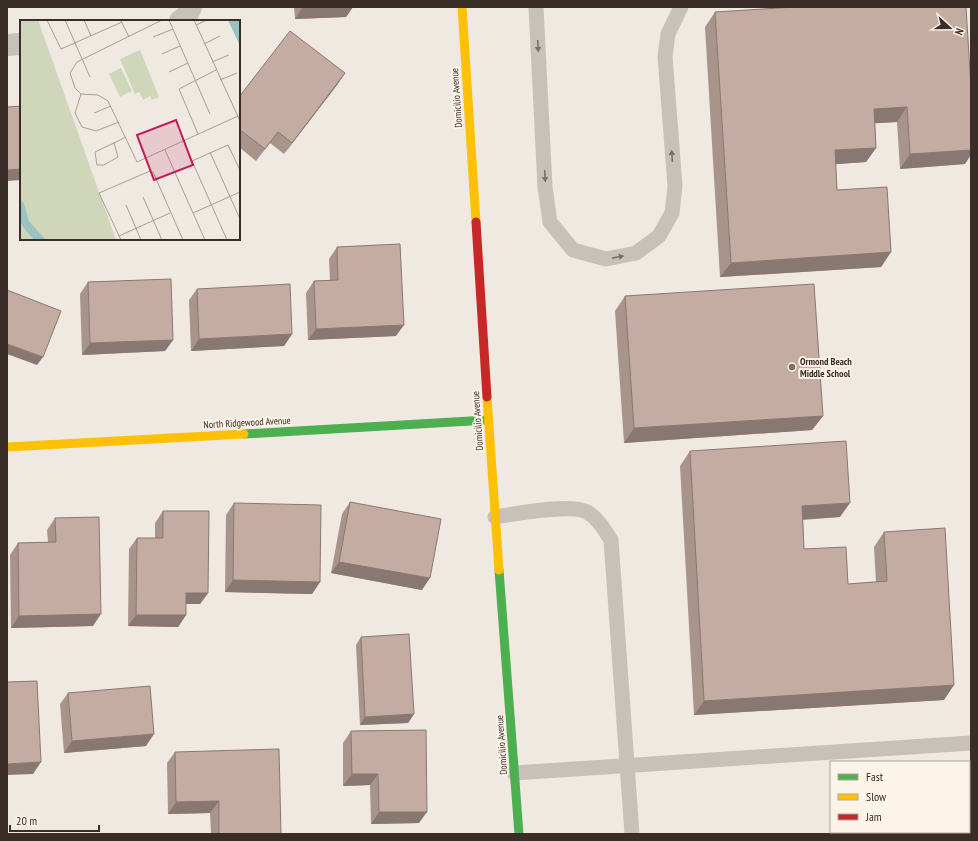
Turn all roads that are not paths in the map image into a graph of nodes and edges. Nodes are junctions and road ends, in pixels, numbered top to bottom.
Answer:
1 (462, 7) edge
2 (536, 7) edge
3 (681, 7) edge
4 (20, 44) edge
5 (7, 45) edge
6 (488, 420) junction
7 (7, 446) edge
8 (495, 517) junction
9 (971, 743) edge
10 (627, 765) junction
11 (514, 773) junction
12 (519, 834) edge
13 (632, 834) edge

1 - 6 street, Domicilio Avenue
2 -> 3 lane
4 - 5 street
6 - 7 street, North Ridgewood Avenue
6 - 8 street, Domicilio Avenue
8 - 10 lane
8 - 11 street, Domicilio Avenue
9 - 10 lane
10 - 11 lane
10 - 13 lane
11 - 12 street, Domicilio Avenue

